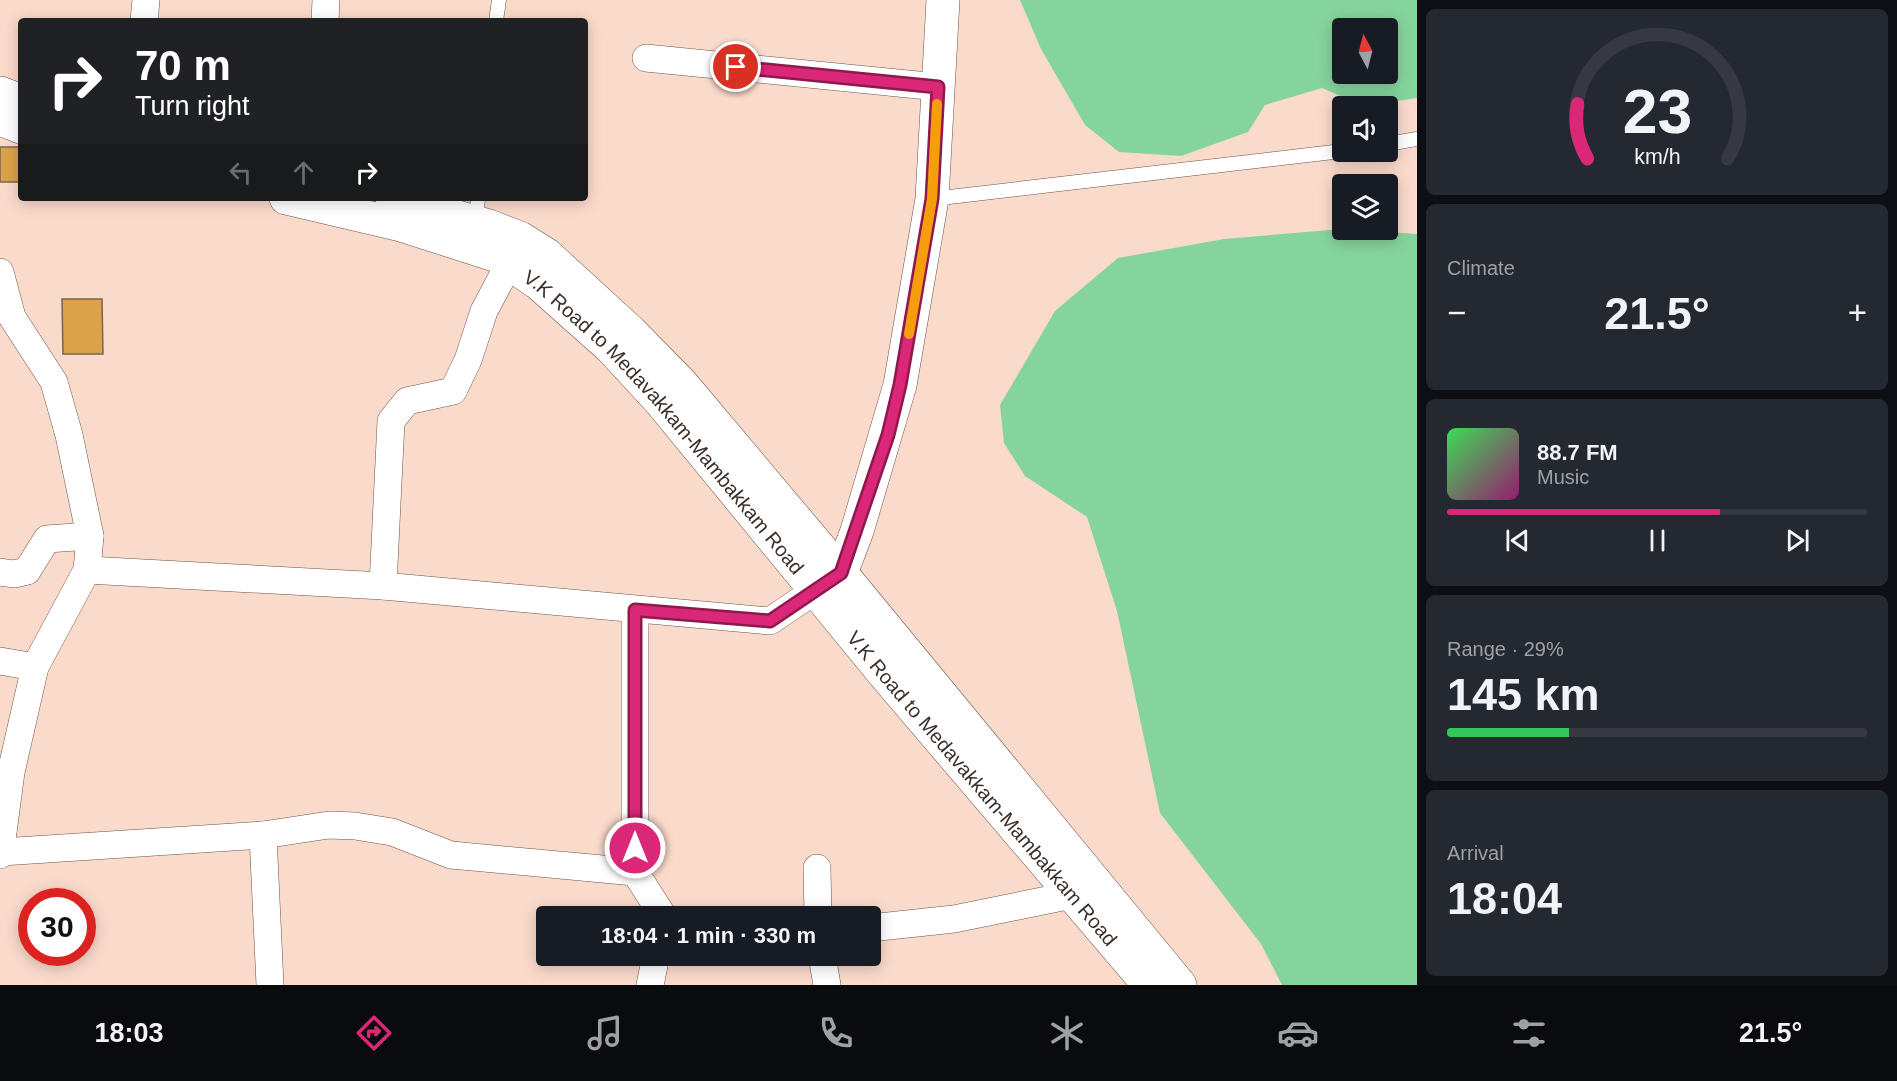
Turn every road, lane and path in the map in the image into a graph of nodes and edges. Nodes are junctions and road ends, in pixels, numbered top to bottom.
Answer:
1 (146, 0) edge
2 (326, 0) edge
3 (498, 0) edge
4 (943, 0) edge
5 (144, 18) edge
6 (325, 18) edge
7 (496, 18) edge
8 (646, 58) dead end
9 (938, 87) junction
10 (0, 93) edge
11 (18, 100) edge
12 (0, 119) edge
13 (18, 126) edge
14 (1417, 140) edge
15 (1398, 143) edge
16 (1332, 152) edge
17 (932, 199) junction
18 (297, 201) edge
19 (413, 201) edge
20 (477, 210) edge
21 (509, 264) junction
22 (0, 272) edge
23 (90, 536) junction
24 (87, 570) junction
25 (0, 572) edge
26 (829, 581) junction
27 (383, 586) junction
28 (635, 610) junction
29 (0, 661) edge
30 (35, 667) junction
31 (263, 835) junction
32 (1, 853) edge
33 (817, 868) dead end
34 (635, 872) junction
35 (1072, 896) junction
36 (657, 906) edge
37 (818, 906) edge
38 (881, 927) edge
39 (654, 966) edge
40 (824, 966) edge
41 (270, 985) edge
42 (650, 985) edge
43 (827, 985) edge
44 (1149, 985) edge
45 (1180, 985) edge

1 - 5 street
2 - 6 street
3 - 7 lane
4 - 9 street
8 - 9 street
9 - 17 street
10 - 11 street
12 - 13 street
14 - 15 lane
16 - 17 lane
17 - 26 street
18 - 21 street, V.K Road to Medavakkam-Mambakkam Road
19 - 20 street, V.K Road to Medavakkam-Mambakkam Road
20 - 26 street, V.K Road to Medavakkam-Mambakkam Road
21 - 26 street, V.K Road to Medavakkam-Mambakkam Road
21 - 27 street
22 - 23 street
23 - 24 street
23 - 25 street
24 - 27 street
24 - 30 street
26 - 28 street
26 - 35 street, V.K Road to Medavakkam-Mambakkam Road
26 - 45 street, V.K Road to Medavakkam-Mambakkam Road
27 - 28 street
28 - 34 street
29 - 30 street
30 - 32 street
31 - 32 street
31 - 34 street
31 - 41 street
33 - 37 street
34 - 36 street
35 - 38 street
35 - 44 street, V.K Road to Medavakkam-Mambakkam Road
39 - 42 street
40 - 43 street

